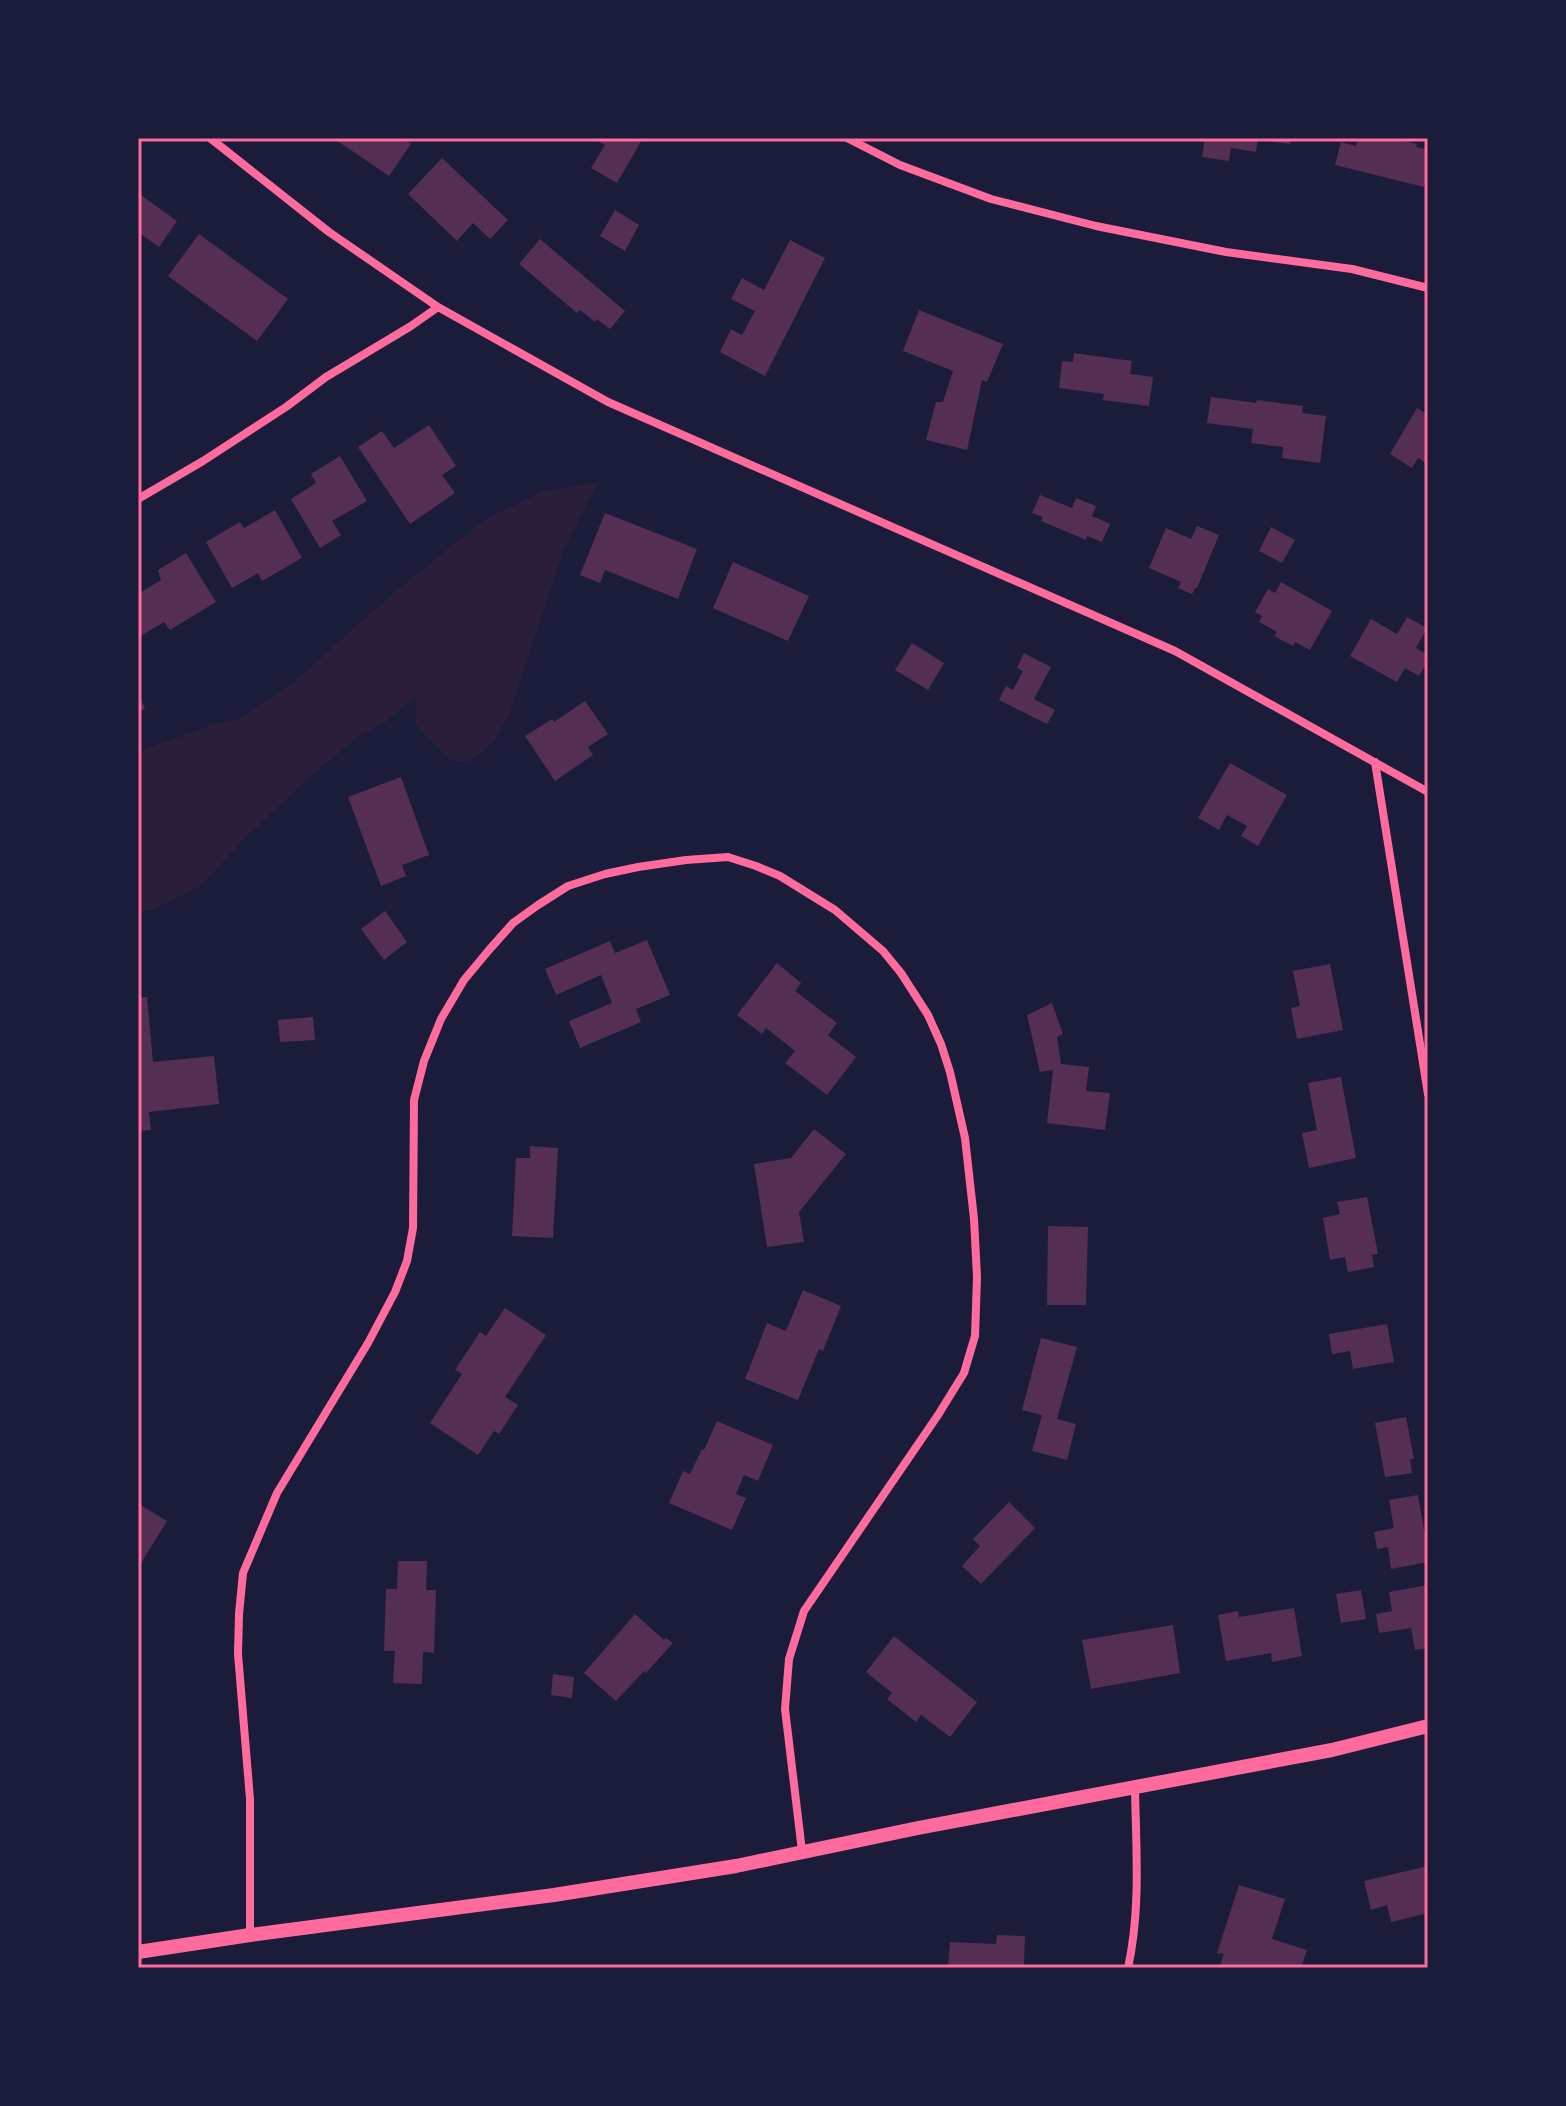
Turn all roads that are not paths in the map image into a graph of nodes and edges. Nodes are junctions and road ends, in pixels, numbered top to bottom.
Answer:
1 (210, 138) edge
2 (847, 138) edge
3 (1428, 288) edge
4 (438, 307) junction
5 (138, 499) edge
6 (1375, 762) junction
7 (1428, 792) edge
8 (1428, 1094) edge
9 (1428, 1726) edge
10 (1135, 1788) junction
11 (802, 1851) junction
12 (250, 1935) junction
13 (138, 1952) edge
14 (1128, 1968) edge

1 - 4 street
2 - 3 street
4 - 5 street
4 - 6 street
6 - 7 street
6 - 8 street
9 - 10 street
10 - 11 street
10 - 14 street
11 - 12 street
11 - 12 street
12 - 13 street

